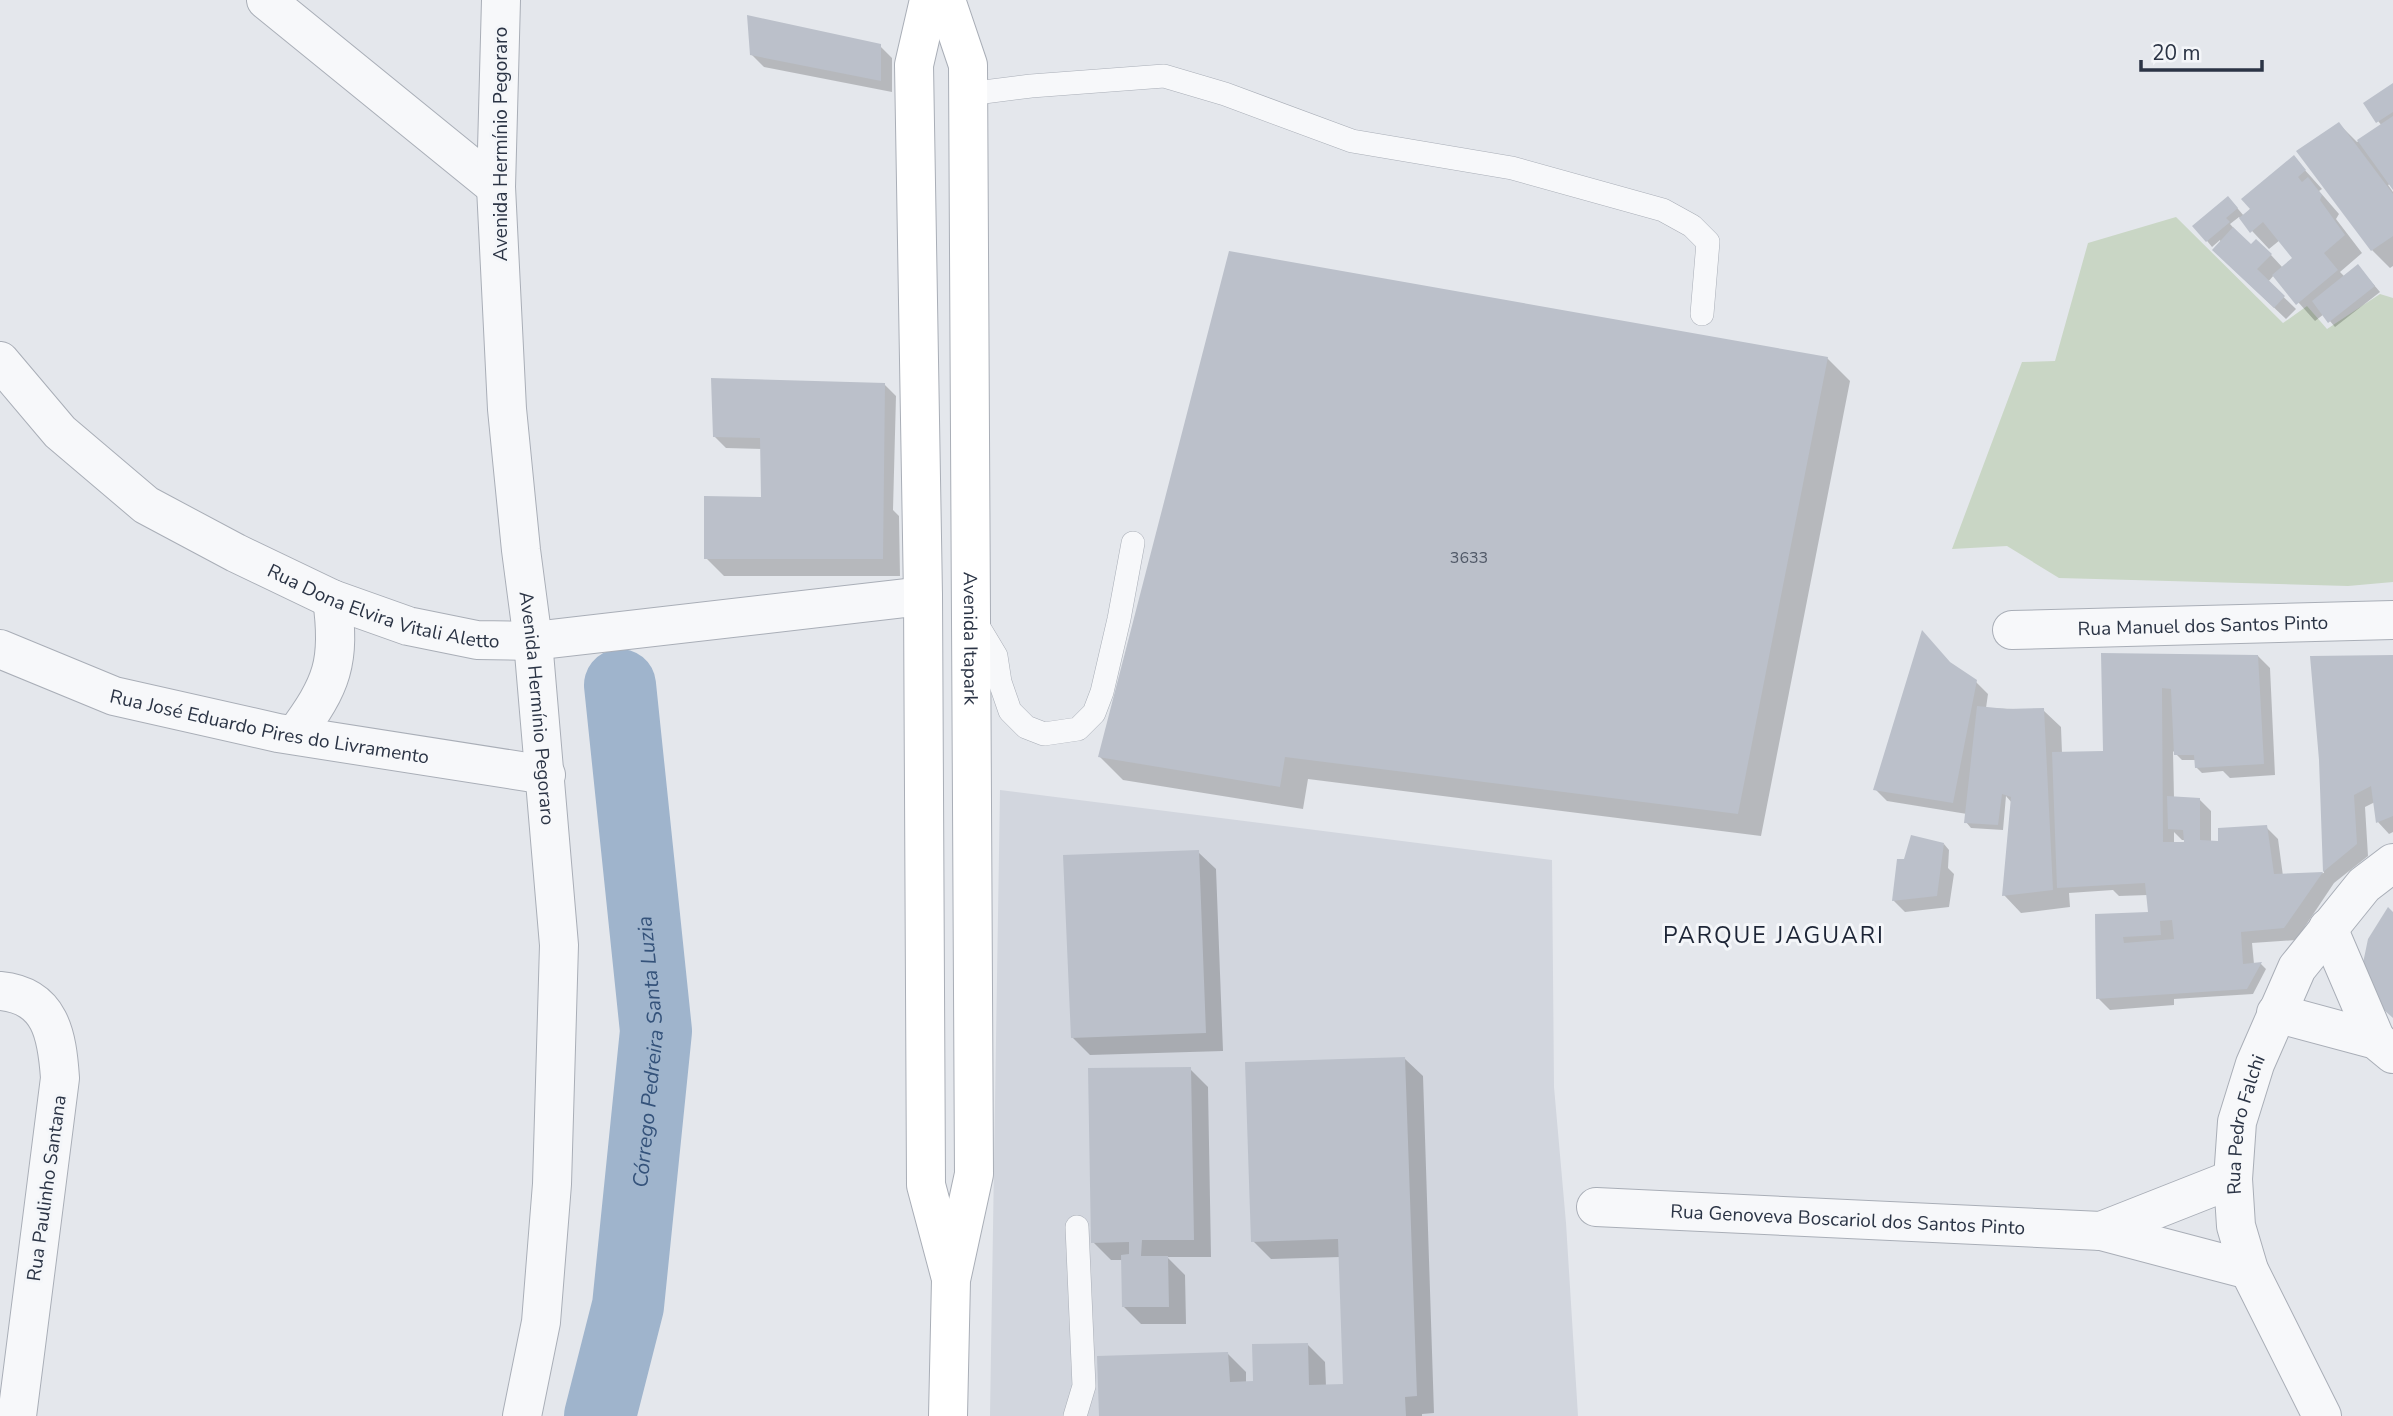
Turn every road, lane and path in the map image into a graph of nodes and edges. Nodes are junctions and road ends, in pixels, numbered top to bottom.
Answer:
1 (266, 0) edge
2 (501, 0) edge
3 (929, 0) edge
4 (946, 0) edge
5 (968, 94) junction
6 (496, 187) junction
7 (1702, 314) dead end
8 (0, 361) edge
9 (1133, 543) dead end
10 (923, 596) junction
11 (332, 598) junction
12 (970, 614) junction
13 (2393, 620) edge
14 (2012, 630) dead end
15 (533, 641) junction
16 (0, 649) edge
17 (295, 736) junction
18 (546, 775) junction
19 (2393, 863) edge
20 (2328, 928) junction
21 (0, 991) edge
22 (2276, 1013) junction
23 (2385, 1047) edge
24 (2233, 1179) junction
25 (1596, 1207) dead end
26 (1077, 1227) dead end
27 (2101, 1231) junction
28 (2249, 1270) junction
29 (951, 1280) junction
30 (17, 1416) edge
31 (522, 1416) edge
32 (948, 1416) edge
33 (1076, 1416) edge
34 (2322, 1416) edge

1 - 6 street
2 - 6 street, Avenida Hermínio Pegoraro
3 - 10 main road, Avenida Itapark
4 - 5 main road, Avenida Itapark
5 - 7 lane
5 - 12 main road, Avenida Itapark
6 - 15 street, Avenida Hermínio Pegoraro
8 - 11 street, Rua Dona Elvira Vitali Aletto
9 - 12 lane
10 - 15 street, Rua Dona Elvira Vitali Aletto
10 - 29 main road, Avenida Itapark
11 - 15 street, Rua Dona Elvira Vitali Aletto
11 - 17 street
12 - 29 main road, Avenida Itapark
13 - 14 street, Rua Manuel dos Santos Pinto
15 - 18 street, Avenida Hermínio Pegoraro
16 - 17 street, Rua José Eduardo Pires do Livramento
17 - 18 street, Rua José Eduardo Pires do Livramento
18 - 31 street, Avenida Hermínio Pegoraro
19 - 20 street, Rua Pedro Falchi
20 - 22 street, Rua Pedro Falchi
20 - 23 street
21 - 30 street, Rua Paulinho Santana
22 - 23 street
22 - 24 street, Rua Pedro Falchi
24 - 27 street, Rua Genoveva Boscariol dos Santos Pinto
24 - 28 street, Rua Pedro Falchi
25 - 27 street, Rua Genoveva Boscariol dos Santos Pinto
26 - 33 lane
27 - 28 street, Rua Genoveva Boscariol dos Santos Pinto
28 - 34 street, Rua Pedro Falchi
29 - 32 main road, Avenida Itapark

